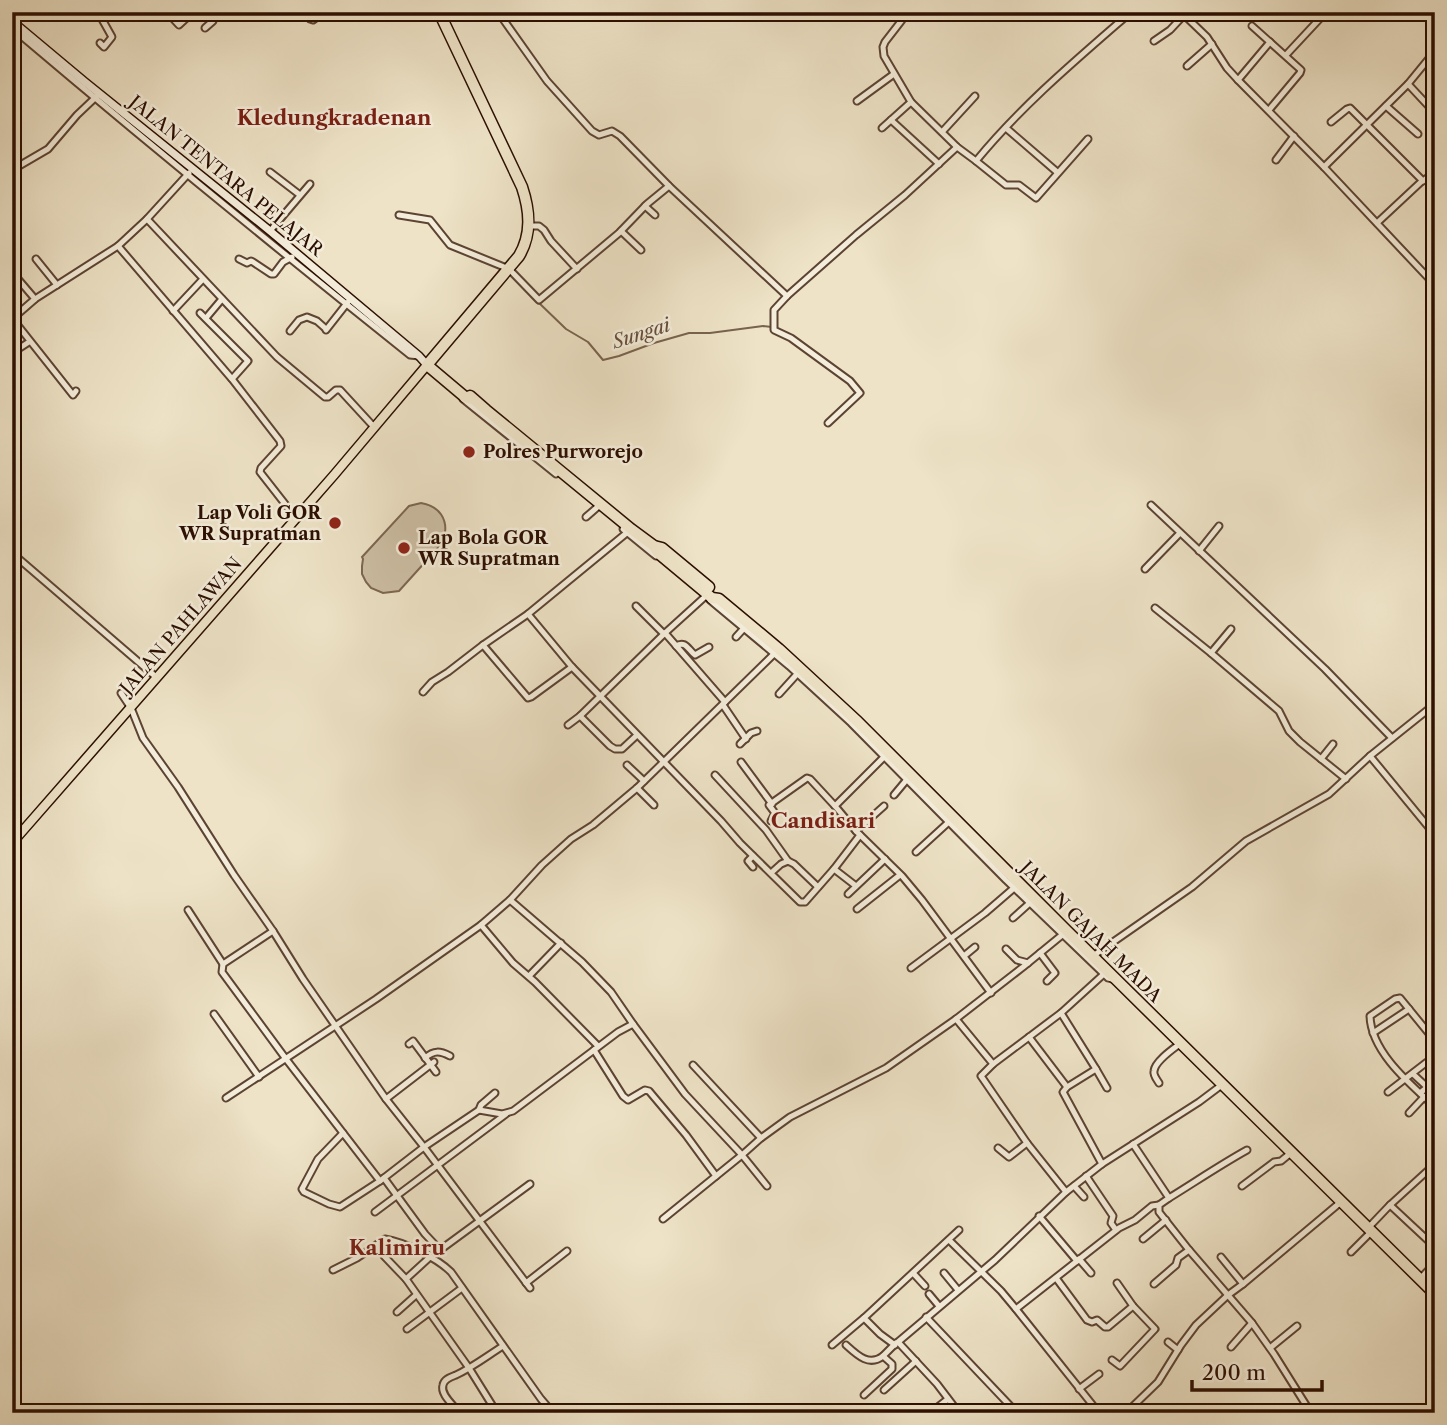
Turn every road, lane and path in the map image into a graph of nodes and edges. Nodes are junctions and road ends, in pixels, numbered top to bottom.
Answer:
1 (19, 12) edge
2 (98, 12) edge
3 (167, 12) edge
4 (193, 12) edge
5 (212, 12) edge
6 (303, 12) edge
7 (324, 12) edge
8 (439, 12) edge
9 (498, 12) edge
10 (905, 12) edge
11 (1131, 12) edge
12 (1326, 12) edge
13 (1182, 14) edge
14 (12, 15) edge
15 (12, 21) edge
16 (1252, 26) dead end
17 (12, 28) edge
18 (205, 28) dead end
19 (1154, 41) dead end
20 (1270, 42) junction
21 (100, 43) dead end
22 (1212, 44) junction
23 (1435, 51) edge
24 (1286, 55) junction
25 (1187, 66) dead end
26 (894, 74) junction
27 (1238, 80) junction
28 (1408, 84) junction
29 (97, 96) junction
30 (975, 96) dead end
31 (857, 101) dead end
32 (911, 102) junction
33 (1386, 106) junction
34 (1269, 110) junction
35 (1435, 113) edge
36 (891, 120) junction
37 (1331, 122) dead end
38 (1367, 124) junction
39 (882, 128) dead end
40 (1006, 128) junction
41 (942, 132) junction
42 (1418, 134) dead end
43 (1294, 136) junction
44 (1088, 139) dead end
45 (957, 147) junction
46 (1276, 160) dead end
47 (976, 161) junction
48 (939, 164) junction
49 (1324, 167) junction
50 (12, 170) edge
51 (190, 172) junction
52 (270, 172) dead end
53 (1057, 172) junction
54 (1435, 172) edge
55 (1422, 181) junction
56 (310, 184) dead end
57 (669, 186) junction
58 (300, 195) junction
59 (645, 206) junction
60 (400, 215) dead end
61 (655, 215) dead end
62 (147, 219) junction
63 (1377, 223) junction
64 (529, 226) junction
65 (270, 231) junction
66 (621, 231) junction
67 (118, 246) junction
68 (641, 250) dead end
69 (294, 256) junction
70 (36, 259) dead end
71 (239, 259) dead end
72 (509, 269) junction
73 (577, 269) junction
74 (12, 272) edge
75 (203, 279) junction
76 (57, 285) junction
77 (1435, 285) edge
78 (787, 296) junction
79 (36, 299) junction
80 (222, 299) junction
81 (348, 301) junction
82 (173, 311) junction
83 (12, 319) edge
84 (290, 331) dead end
85 (29, 342) junction
86 (12, 353) edge
87 (429, 363) junction
88 (232, 379) junction
89 (447, 382) junction
90 (76, 391) dead end
91 (472, 399) junction
92 (828, 423) dead end
93 (374, 427) junction
94 (599, 505) junction
95 (1151, 505) dead end
96 (586, 517) dead end
97 (296, 518) junction
98 (1219, 526) dead end
99 (629, 530) junction
100 (1180, 533) junction
101 (654, 546) junction
102 (1199, 551) junction
103 (12, 553) edge
104 (1145, 569) dead end
105 (706, 595) junction
106 (719, 599) junction
107 (636, 606) dead end
108 (1156, 608) dead end
109 (528, 614) junction
110 (746, 626) junction
111 (1231, 629) dead end
112 (664, 633) junction
113 (736, 637) dead end
114 (483, 645) junction
115 (676, 646) junction
116 (709, 647) dead end
117 (776, 651) junction
118 (1212, 653) junction
119 (572, 667) junction
120 (799, 671) junction
121 (156, 677) junction
122 (423, 691) dead end
123 (121, 693) dead end
124 (779, 694) dead end
125 (600, 696) junction
126 (724, 703) junction
127 (1435, 704) edge
128 (131, 708) junction
129 (580, 716) junction
130 (568, 725) dead end
131 (757, 731) dead end
132 (637, 735) junction
133 (1392, 738) junction
134 (746, 739) junction
135 (740, 744) dead end
136 (1333, 744) dead end
137 (887, 755) junction
138 (1370, 756) junction
139 (1321, 759) junction
140 (664, 762) junction
141 (741, 762) dead end
142 (627, 765) dead end
143 (715, 775) dead end
144 (909, 777) junction
145 (1346, 779) junction
146 (645, 781) junction
147 (638, 788) junction
148 (894, 795) dead end
149 (772, 804) junction
150 (654, 805) dead end
151 (835, 806) junction
152 (884, 806) dead end
153 (951, 820) junction
154 (771, 821) dead end
155 (858, 833) junction
156 (1435, 835) edge
157 (12, 843) edge
158 (916, 852) dead end
159 (753, 856) junction
160 (885, 859) junction
161 (788, 861) junction
162 (753, 867) dead end
163 (834, 869) junction
164 (771, 873) junction
165 (900, 874) junction
166 (1017, 885) junction
167 (856, 886) junction
168 (818, 887) junction
169 (848, 894) dead end
170 (510, 900) junction
171 (1032, 901) junction
172 (858, 909) dead end
173 (188, 910) dead end
174 (1013, 918) dead end
175 (481, 925) junction
176 (273, 931) junction
177 (1065, 933) junction
178 (951, 939) junction
179 (561, 943) junction
180 (975, 947) dead end
181 (1006, 949) dead end
182 (1040, 953) junction
183 (964, 956) junction
184 (1093, 956) junction
185 (1028, 963) junction
186 (223, 964) junction
187 (911, 968) dead end
188 (1106, 972) junction
189 (529, 976) junction
190 (1047, 981) dead end
191 (991, 993) junction
192 (1409, 1009) junction
193 (1061, 1013) junction
194 (214, 1014) dead end
195 (956, 1019) junction
196 (633, 1024) junction
197 (336, 1025) junction
198 (1373, 1033) junction
199 (1029, 1037) junction
200 (1435, 1041) edge
201 (1181, 1043) junction
202 (409, 1044) dead end
203 (596, 1048) junction
204 (450, 1056) dead end
205 (425, 1058) junction
206 (286, 1059) junction
207 (1427, 1062) dead end
208 (432, 1063) junction
209 (993, 1064) junction
210 (693, 1065) dead end
211 (1096, 1069) junction
212 (436, 1072) dead end
213 (1413, 1074) junction
214 (259, 1077) junction
215 (1404, 1079) junction
216 (1435, 1081) edge
217 (1159, 1083) dead end
218 (1223, 1084) junction
219 (1067, 1087) junction
220 (1427, 1087) junction
221 (1107, 1088) dead end
222 (1388, 1092) dead end
223 (495, 1093) dead end
224 (1422, 1095) junction
225 (226, 1098) dead end
226 (386, 1099) junction
227 (1435, 1107) edge
228 (479, 1110) junction
229 (1409, 1113) dead end
230 (506, 1114) junction
231 (343, 1133) junction
232 (761, 1138) junction
233 (1027, 1143) junction
234 (1133, 1144) junction
235 (424, 1147) junction
236 (998, 1148) dead end
237 (1247, 1150) dead end
238 (1292, 1152) junction
239 (742, 1155) junction
240 (1102, 1164) junction
241 (1435, 1164) edge
242 (438, 1166) junction
243 (716, 1176) junction
244 (1086, 1177) junction
245 (382, 1179) junction
246 (530, 1184) dead end
247 (767, 1186) dead end
248 (1074, 1186) junction
249 (1242, 1186) dead end
250 (1066, 1192) junction
251 (397, 1195) junction
252 (1084, 1197) dead end
253 (1169, 1198) junction
254 (1342, 1201) junction
255 (1159, 1205) junction
256 (1390, 1205) junction
257 (375, 1212) dead end
258 (1039, 1216) junction
259 (663, 1219) dead end
260 (1166, 1220) junction
261 (481, 1222) junction
262 (1370, 1229) junction
263 (959, 1230) dead end
264 (1116, 1230) junction
265 (1143, 1239) dead end
266 (949, 1240) junction
267 (380, 1243) junction
268 (1435, 1247) edge
269 (440, 1250) junction
270 (1189, 1250) junction
271 (567, 1251) dead end
272 (1351, 1252) dead end
273 (1222, 1257) dead end
274 (433, 1259) junction
275 (1078, 1260) junction
276 (1435, 1263) edge
277 (334, 1270) dead end
278 (981, 1272) junction
279 (914, 1273) junction
280 (944, 1273) dead end
281 (1091, 1273) dead end
282 (1056, 1278) junction
283 (406, 1279) junction
284 (1420, 1279) junction
285 (1117, 1283) dead end
286 (1154, 1284) dead end
287 (1243, 1284) junction
288 (925, 1286) dead end
289 (462, 1288) junction
290 (958, 1290) junction
291 (929, 1294) dead end
292 (1435, 1294) edge
293 (416, 1295) junction
294 (1228, 1295) junction
295 (939, 1306) junction
296 (1133, 1306) junction
297 (1016, 1308) junction
298 (397, 1312) dead end
299 (429, 1312) junction
300 (926, 1317) junction
301 (864, 1318) junction
302 (1252, 1323) junction
303 (1297, 1326) dead end
304 (407, 1329) dead end
305 (1168, 1342) dead end
306 (896, 1343) junction
307 (832, 1345) dead end
308 (846, 1345) dead end
309 (503, 1346) junction
310 (1231, 1348) dead end
311 (1270, 1348) junction
312 (1178, 1350) junction
313 (883, 1356) junction
314 (1112, 1360) dead end
315 (916, 1361) junction
316 (469, 1368) junction
317 (1099, 1374) dead end
318 (1079, 1389) junction
319 (884, 1390) dead end
320 (864, 1395) dead end
321 (948, 1399) junction
322 (547, 1406) dead end
323 (459, 1413) edge
324 (496, 1413) edge
325 (930, 1413) edge
326 (959, 1413) edge
327 (1017, 1413) edge
328 (1099, 1413) edge
329 (1126, 1413) edge
330 (1311, 1413) edge

1 - 14 street
2 - 21 street
3 - 4 street
5 - 18 street
6 - 7 street
8 - 64 highway
9 - 57 street
10 - 26 street
11 - 40 street
12 - 24 street
13 - 19 street
13 - 22 street
15 - 29 main road, JALAN TENTARA PELAJAR
16 - 20 street
17 - 29 street
20 - 24 street
20 - 27 street
22 - 25 street
22 - 27 street
23 - 28 street
24 - 34 street
26 - 31 street
26 - 32 street
27 - 34 street
28 - 33 street
28 - 35 street
29 - 50 street
29 - 51 main road, JALAN TENTARA PELAJAR
30 - 41 street
32 - 36 street
32 - 41 street
33 - 38 street
33 - 42 street
34 - 43 street
36 - 39 street
36 - 48 street
37 - 38 street
38 - 49 street
38 - 55 street
40 - 47 street
40 - 53 street
41 - 45 street
43 - 46 street
43 - 49 street
44 - 53 street
45 - 47 street
45 - 48 street
47 - 53 street
48 - 78 street
49 - 63 street
51 - 62 street
51 - 65 main road, JALAN TENTARA PELAJAR
51 - 69 street
52 - 58 street
54 - 55 street
55 - 63 street
56 - 58 street
57 - 59 street
57 - 78 street
58 - 65 street
59 - 61 street
59 - 66 street
60 - 72 street
62 - 67 street
62 - 75 street
63 - 77 street
64 - 72 highway
64 - 73 street
65 - 69 main road, JALAN TENTARA PELAJAR
66 - 68 street
66 - 73 street
67 - 76 street
67 - 82 street
69 - 71 street
69 - 81 main road, JALAN TENTARA PELAJAR
70 - 76 street
72 - 73 street
72 - 87 highway
74 - 79 street
75 - 80 street
75 - 82 street
76 - 79 street
78 - 92 street
79 - 83 street
80 - 88 street
80 - 93 street
81 - 84 street
81 - 87 main road, JALAN TENTARA PELAJAR
82 - 88 street
83 - 85 street
85 - 86 street
85 - 90 street
87 - 89 highway, JALAN GAJAH MADA
87 - 91 highway, JALAN GAJAH MADA
87 - 93 main road, JALAN PAHLAWAN
88 - 97 street
89 - 91 highway, JALAN GAJAH MADA
89 - 94 street
91 - 94 highway, JALAN GAJAH MADA
93 - 97 main road, JALAN PAHLAWAN
94 - 96 street
94 - 99 highway, JALAN GAJAH MADA
95 - 100 street
97 - 121 main road, JALAN PAHLAWAN
98 - 102 street
99 - 101 highway, JALAN GAJAH MADA
99 - 105 street
99 - 109 street
100 - 102 street
100 - 104 street
101 - 105 highway, JALAN GAJAH MADA
101 - 106 highway, JALAN GAJAH MADA
102 - 133 street
103 - 121 street
105 - 106 highway, JALAN GAJAH MADA
105 - 110 street
105 - 112 street
106 - 110 highway, JALAN GAJAH MADA
107 - 112 street
108 - 118 street
109 - 114 street
109 - 119 street
110 - 113 street
110 - 117 highway, JALAN GAJAH MADA
111 - 118 street
112 - 115 street
112 - 125 street
114 - 119 street
114 - 122 street
115 - 116 street
115 - 126 street
117 - 120 highway, JALAN GAJAH MADA
117 - 126 street
118 - 139 street
119 - 125 street
120 - 124 street
120 - 137 highway, JALAN GAJAH MADA
121 - 128 main road, JALAN PAHLAWAN
123 - 128 street
125 - 129 street
125 - 132 street
126 - 134 street
126 - 140 street
127 - 133 street
128 - 157 main road, JALAN PAHLAWAN
128 - 176 street
129 - 130 street
129 - 132 street
131 - 134 street
132 - 140 street
133 - 138 street
134 - 135 street
136 - 139 street
137 - 144 highway, JALAN GAJAH MADA
137 - 151 street
138 - 145 street
138 - 156 street
139 - 145 street
140 - 146 street
140 - 159 street
141 - 149 street
142 - 146 street
143 - 161 street
144 - 148 street
144 - 153 highway, JALAN GAJAH MADA
145 - 184 street
146 - 147 street
147 - 150 street
147 - 170 street
149 - 151 street
149 - 154 street
151 - 155 street
152 - 155 street
153 - 158 street
153 - 166 highway, JALAN GAJAH MADA
155 - 160 street
155 - 163 street
159 - 162 street
159 - 164 street
160 - 165 street
160 - 167 street
161 - 164 street
161 - 168 street
163 - 167 street
163 - 168 street
164 - 168 street
165 - 172 street
165 - 178 street
166 - 171 highway, JALAN GAJAH MADA
166 - 178 street
167 - 169 street
170 - 175 street
170 - 179 street
171 - 174 street
171 - 177 highway, JALAN GAJAH MADA
173 - 186 street
175 - 189 street
175 - 197 street
176 - 186 street
176 - 197 street
177 - 182 street
177 - 184 highway, JALAN GAJAH MADA
177 - 188 street
178 - 183 street
178 - 187 street
179 - 189 street
179 - 196 street
180 - 183 street
181 - 185 street
182 - 185 street
182 - 190 street
183 - 191 street
184 - 188 highway, JALAN GAJAH MADA
185 - 191 street
186 - 206 street
188 - 193 street
188 - 201 highway, JALAN GAJAH MADA
189 - 203 street
191 - 195 street
192 - 198 street
192 - 198 street
192 - 200 street
193 - 199 street
193 - 211 street
194 - 214 street
195 - 209 street
195 - 232 street
196 - 203 street
196 - 239 street
197 - 206 street
197 - 226 street
198 - 215 street
199 - 209 street
199 - 219 street
201 - 217 street
201 - 218 highway, JALAN GAJAH MADA
202 - 205 street
203 - 230 street
203 - 243 street
204 - 205 street
205 - 208 street
206 - 214 street
206 - 231 street
207 - 213 street
208 - 212 street
208 - 226 street
209 - 233 street
210 - 232 street
211 - 219 street
211 - 221 street
213 - 215 street
213 - 220 street
214 - 225 street
215 - 222 street
215 - 224 street
216 - 220 street
218 - 234 street
218 - 238 highway, JALAN GAJAH MADA
219 - 240 street
220 - 224 street
223 - 228 street
224 - 227 street
224 - 229 street
226 - 235 street
228 - 230 street
228 - 235 street
230 - 242 street
231 - 245 street
231 - 245 street
232 - 239 street
233 - 236 street
233 - 250 street
234 - 240 street
234 - 253 street
235 - 242 street
235 - 245 street
237 - 253 street
238 - 249 street
238 - 254 highway, JALAN GAJAH MADA
239 - 243 street
239 - 247 street
240 - 244 street
241 - 256 street
242 - 251 street
242 - 261 street
243 - 259 street
244 - 248 street
244 - 264 street
245 - 251 street
246 - 261 street
248 - 250 street
248 - 252 street
250 - 258 street
251 - 257 street
251 - 269 street
253 - 255 street
254 - 262 highway, JALAN GAJAH MADA
254 - 287 street
255 - 260 street
255 - 264 street
256 - 262 street
256 - 268 street
258 - 275 street
258 - 278 street
260 - 265 street
260 - 270 street
261 - 269 street
261 - 271 street
262 - 272 street
262 - 284 highway, JALAN GAJAH MADA
263 - 266 street
264 - 275 street
266 - 278 street
266 - 279 street
267 - 274 street
267 - 277 street
267 - 283 street
269 - 274 street
270 - 286 street
270 - 294 street
273 - 287 street
274 - 283 street
274 - 289 street
275 - 281 street
275 - 282 street
276 - 284 street
278 - 290 street
278 - 297 street
279 - 288 street
279 - 301 street
280 - 290 street
282 - 296 street
282 - 297 street
283 - 293 street
284 - 292 highway, JALAN GAJAH MADA
285 - 296 street
287 - 294 street
289 - 299 street
289 - 309 street
290 - 295 street
291 - 295 street
293 - 298 street
293 - 299 street
294 - 302 street
294 - 312 street
295 - 300 street
296 - 314 street
297 - 318 street
299 - 304 street
299 - 316 street
300 - 306 street
300 - 327 street
301 - 306 street
301 - 307 street
302 - 310 street
302 - 311 street
303 - 311 street
305 - 312 street
306 - 313 street
306 - 315 street
308 - 313 street
309 - 316 street
309 - 322 street
311 - 330 street
312 - 329 street
313 - 320 street
315 - 319 street
315 - 321 street
316 - 323 street
316 - 324 street
317 - 318 street
318 - 328 street
321 - 325 street
321 - 326 street

